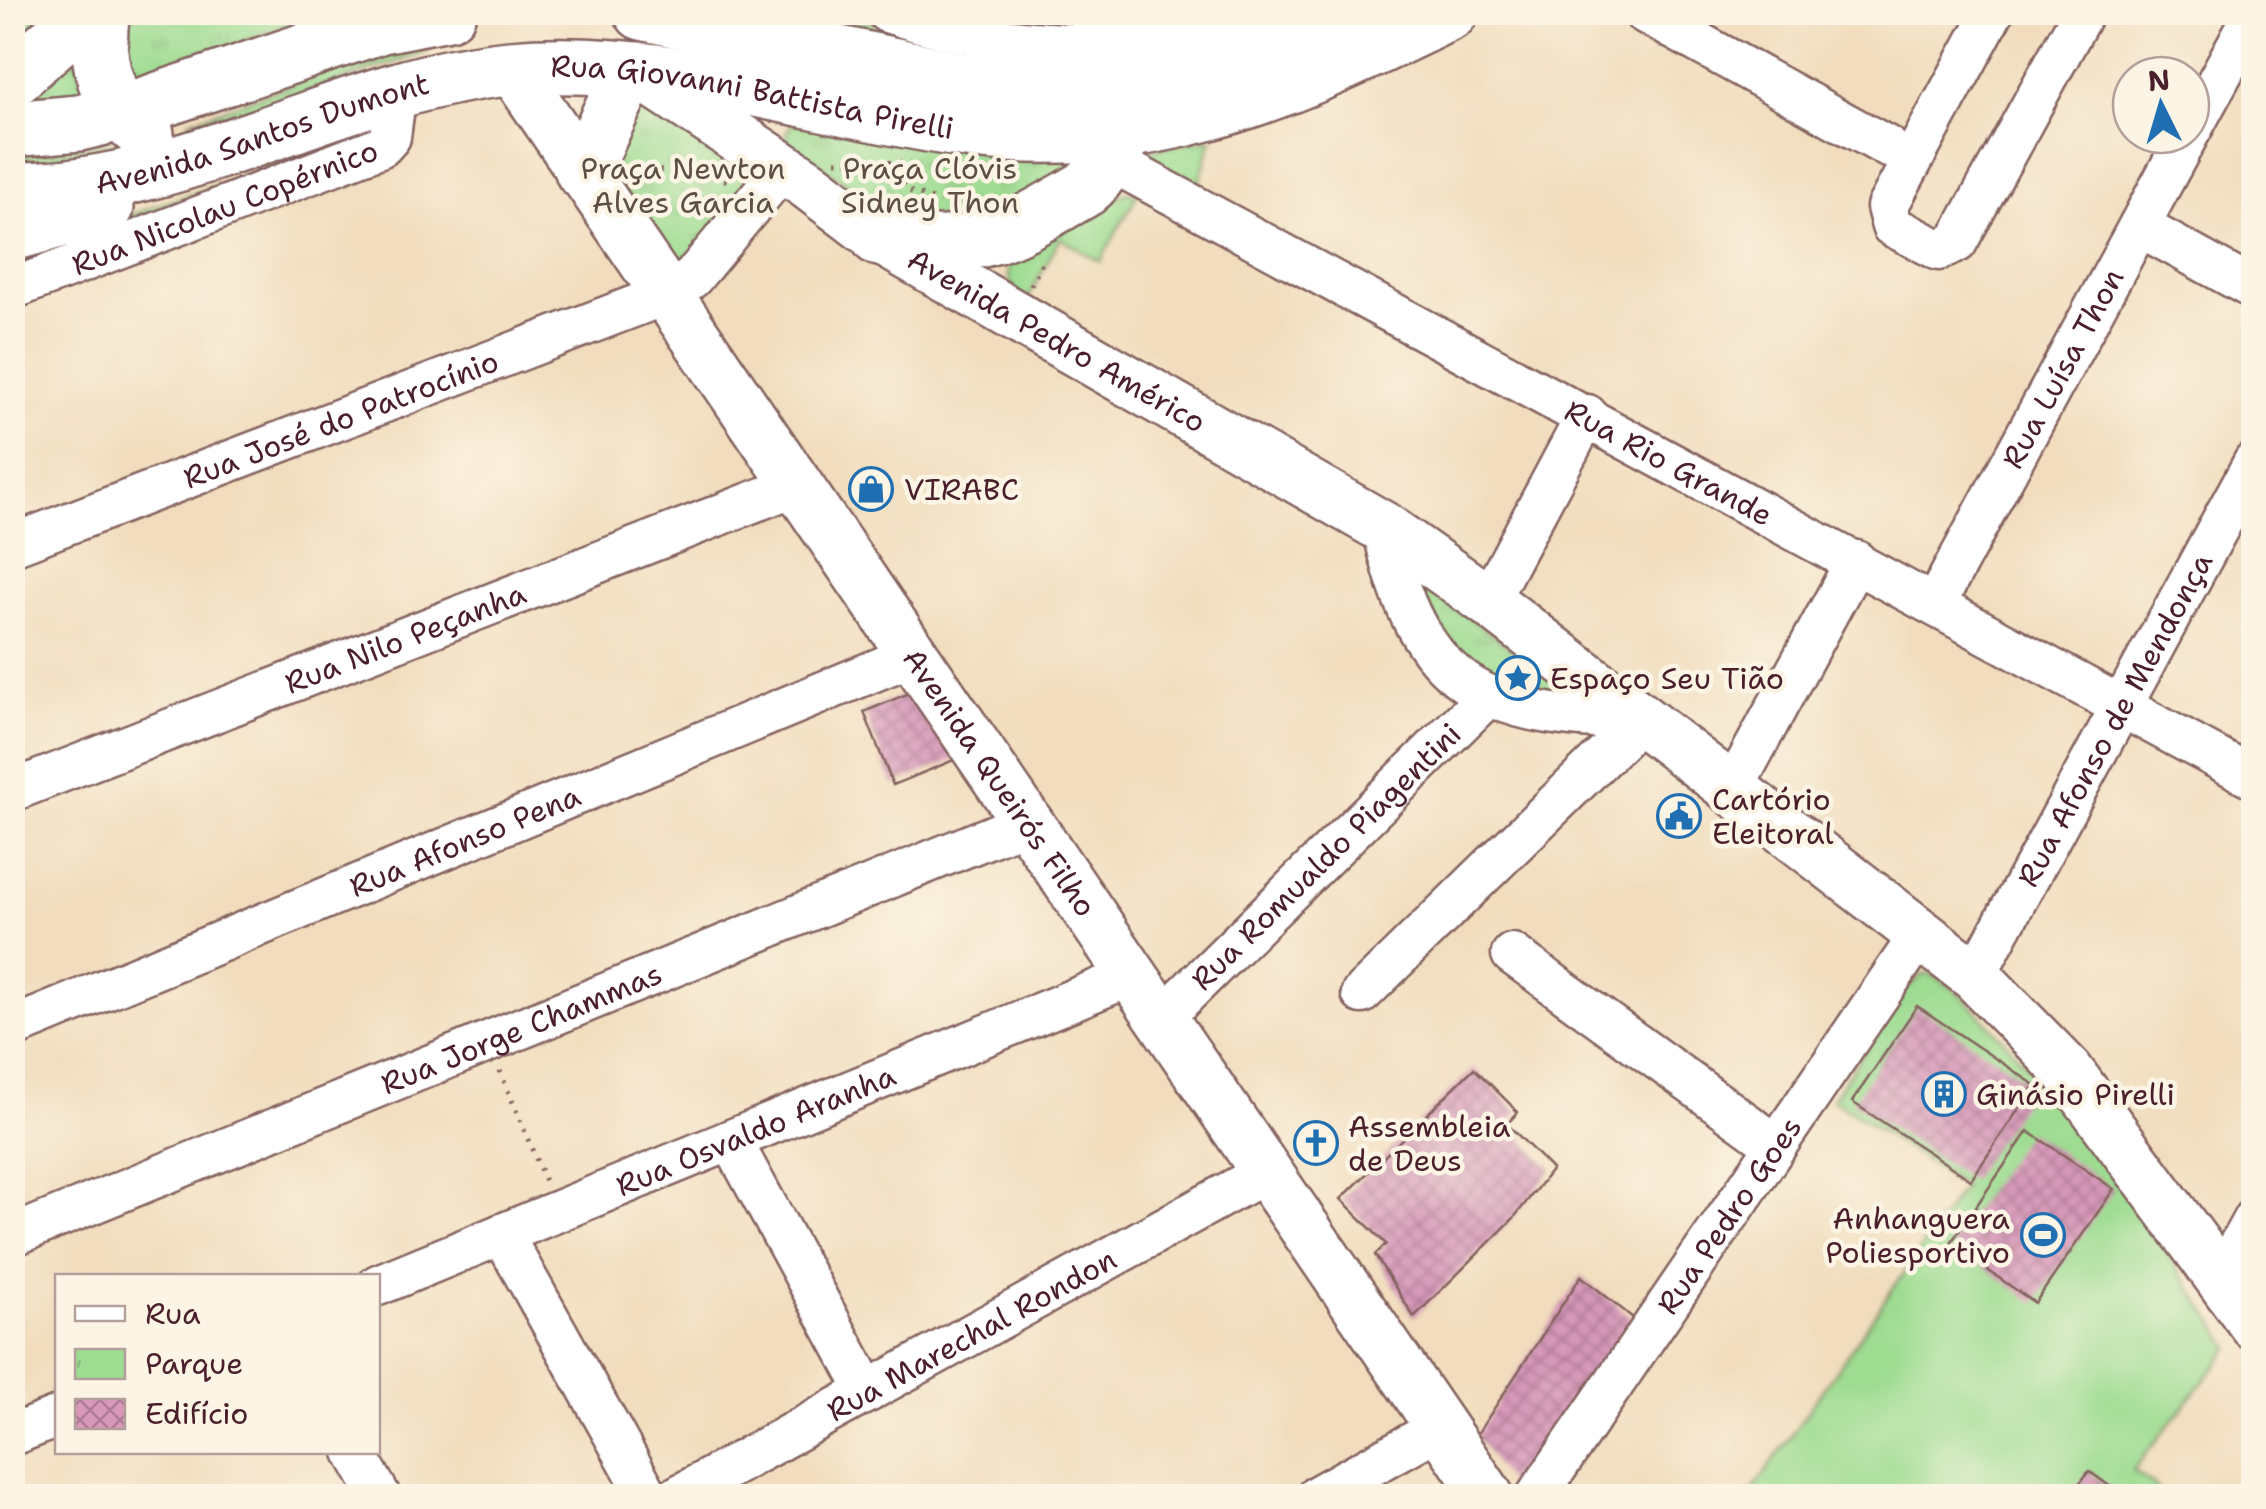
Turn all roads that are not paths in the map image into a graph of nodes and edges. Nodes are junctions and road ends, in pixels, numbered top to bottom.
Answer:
1 (87, 12) edge
2 (102, 12) edge
3 (642, 12) edge
4 (887, 12) edge
5 (1244, 12) edge
6 (1340, 12) edge
7 (1450, 12) edge
8 (1643, 12) edge
9 (1993, 12) edge
10 (2084, 12) edge
11 (438, 13) edge
12 (2254, 14) edge
13 (764, 26) edge
14 (512, 68) junction
15 (634, 71) junction
16 (12, 79) edge
17 (396, 91) junction
18 (2211, 93) edge
19 (1090, 109) junction
20 (121, 113) junction
21 (12, 129) edge
22 (1888, 148) dead end
23 (2178, 155) edge
24 (205, 156) junction
25 (784, 167) junction
26 (585, 173) junction
27 (12, 190) edge
28 (2139, 226) junction
29 (12, 234) edge
30 (880, 238) junction
31 (1027, 243) junction
32 (12, 288) edge
33 (2254, 289) edge
34 (669, 293) junction
35 (1015, 315) junction
36 (1587, 414) junction
37 (2254, 462) edge
38 (799, 484) junction
39 (1383, 526) junction
40 (12, 546) edge
41 (1856, 561) junction
42 (1488, 601) junction
43 (1935, 604) junction
44 (915, 654) junction
45 (1487, 697) junction
46 (2120, 705) junction
47 (1641, 720) junction
48 (2254, 778) edge
49 (12, 791) edge
50 (1731, 792) junction
51 (1029, 822) junction
52 (1920, 935) junction
53 (1512, 954) dead end
54 (1134, 975) junction
55 (1975, 976) junction
56 (1362, 993) dead end
57 (1162, 1018) junction
58 (12, 1028) edge
59 (731, 1140) junction
60 (1776, 1145) junction
61 (1266, 1172) junction
62 (2254, 1218) edge
63 (502, 1234) junction
64 (12, 1236) edge
65 (2221, 1278) junction
66 (380, 1285) edge
67 (2254, 1324) edge
68 (868, 1392) junction
69 (55, 1417) edge
70 (1441, 1427) junction
71 (12, 1435) edge
72 (357, 1454) edge
73 (380, 1496) edge
74 (648, 1496) edge
75 (678, 1496) edge
76 (1317, 1496) edge
77 (1488, 1496) edge
78 (1536, 1496) edge

1 - 16 highway
2 - 20 highway
3 - 13 highway, Rua Giovanni Battista Pirelli
4 - 5 street
6 - 19 highway, Rua Giovanni Battista Pirelli
7 - 19 highway, Rua Giovanni Battista Pirelli
8 - 22 street
9 - 10 street
11 - 14 highway
11 - 20 highway, Avenida Santos Dumont
12 - 18 street, Rua Luísa Thon
13 - 19 highway, Rua Giovanni Battista Pirelli
14 - 15 highway, Rua Giovanni Battista Pirelli
14 - 17 highway, Avenida Santos Dumont
14 - 26 main road, Avenida Queirós Filho
15 - 19 highway, Rua Giovanni Battista Pirelli
15 - 25 main road, Avenida Pedro Américo
15 - 26 highway
17 - 24 highway, Avenida Santos Dumont
17 - 32 street, Rua Nicolau Copérnico
19 - 31 highway
19 - 36 street, Rua Rio Grande
20 - 21 highway, Avenida Santos Dumont
20 - 24 highway
23 - 28 street, Rua Luísa Thon
24 - 27 highway, Avenida Santos Dumont
24 - 29 highway
25 - 30 main road, Avenida Pedro Américo
25 - 34 street
26 - 34 main road, Avenida Queirós Filho
28 - 33 street
28 - 43 street, Rua Luísa Thon
30 - 31 highway
30 - 35 main road, Avenida Pedro Américo
31 - 35 main road
34 - 38 main road, Avenida Queirós Filho
34 - 40 street, Rua José do Patrocínio
35 - 39 main road, Avenida Pedro Américo
36 - 41 street, Rua Rio Grande
36 - 42 street
37 - 46 street, Rua Afonso de Mendonça
38 - 44 main road, Avenida Queirós Filho
38 - 49 street, Rua Nilo Peçanha
39 - 42 main road, Avenida Pedro Américo
39 - 45 street
41 - 43 street, Rua Rio Grande
41 - 50 street
42 - 47 main road, Avenida Pedro Américo
43 - 46 street, Rua Rio Grande
44 - 51 main road, Avenida Queirós Filho
44 - 58 street, Rua Afonso Pena
45 - 47 street
45 - 57 street, Rua Romualdo Piagentini
46 - 48 street, Rua Rio Grande
46 - 55 street, Rua Afonso de Mendonça
47 - 50 main road, Avenida Pedro Américo
47 - 56 street
50 - 52 main road, Avenida Pedro Américo
51 - 54 main road, Avenida Queirós Filho
51 - 64 street, Rua Jorge Chammas
52 - 55 main road, Avenida Pedro Américo
52 - 60 street, Rua Pedro Goes
53 - 60 street
54 - 57 main road, Avenida Queirós Filho
54 - 59 street, Rua Osvaldo Aranha
55 - 65 main road, Avenida Pedro Américo
57 - 61 main road, Avenida Queirós Filho
59 - 63 street, Rua Osvaldo Aranha
59 - 68 street
60 - 78 street, Rua Pedro Goes
61 - 68 street, Rua Marechal Rondon
61 - 70 main road, Avenida Queirós Filho
62 - 65 street
63 - 66 street, Rua Osvaldo Aranha
63 - 74 street
65 - 67 main road, Avenida Pedro Américo
68 - 75 street, Rua Marechal Rondon
69 - 71 street
70 - 76 street
70 - 77 main road, Avenida Queirós Filho
72 - 73 street

